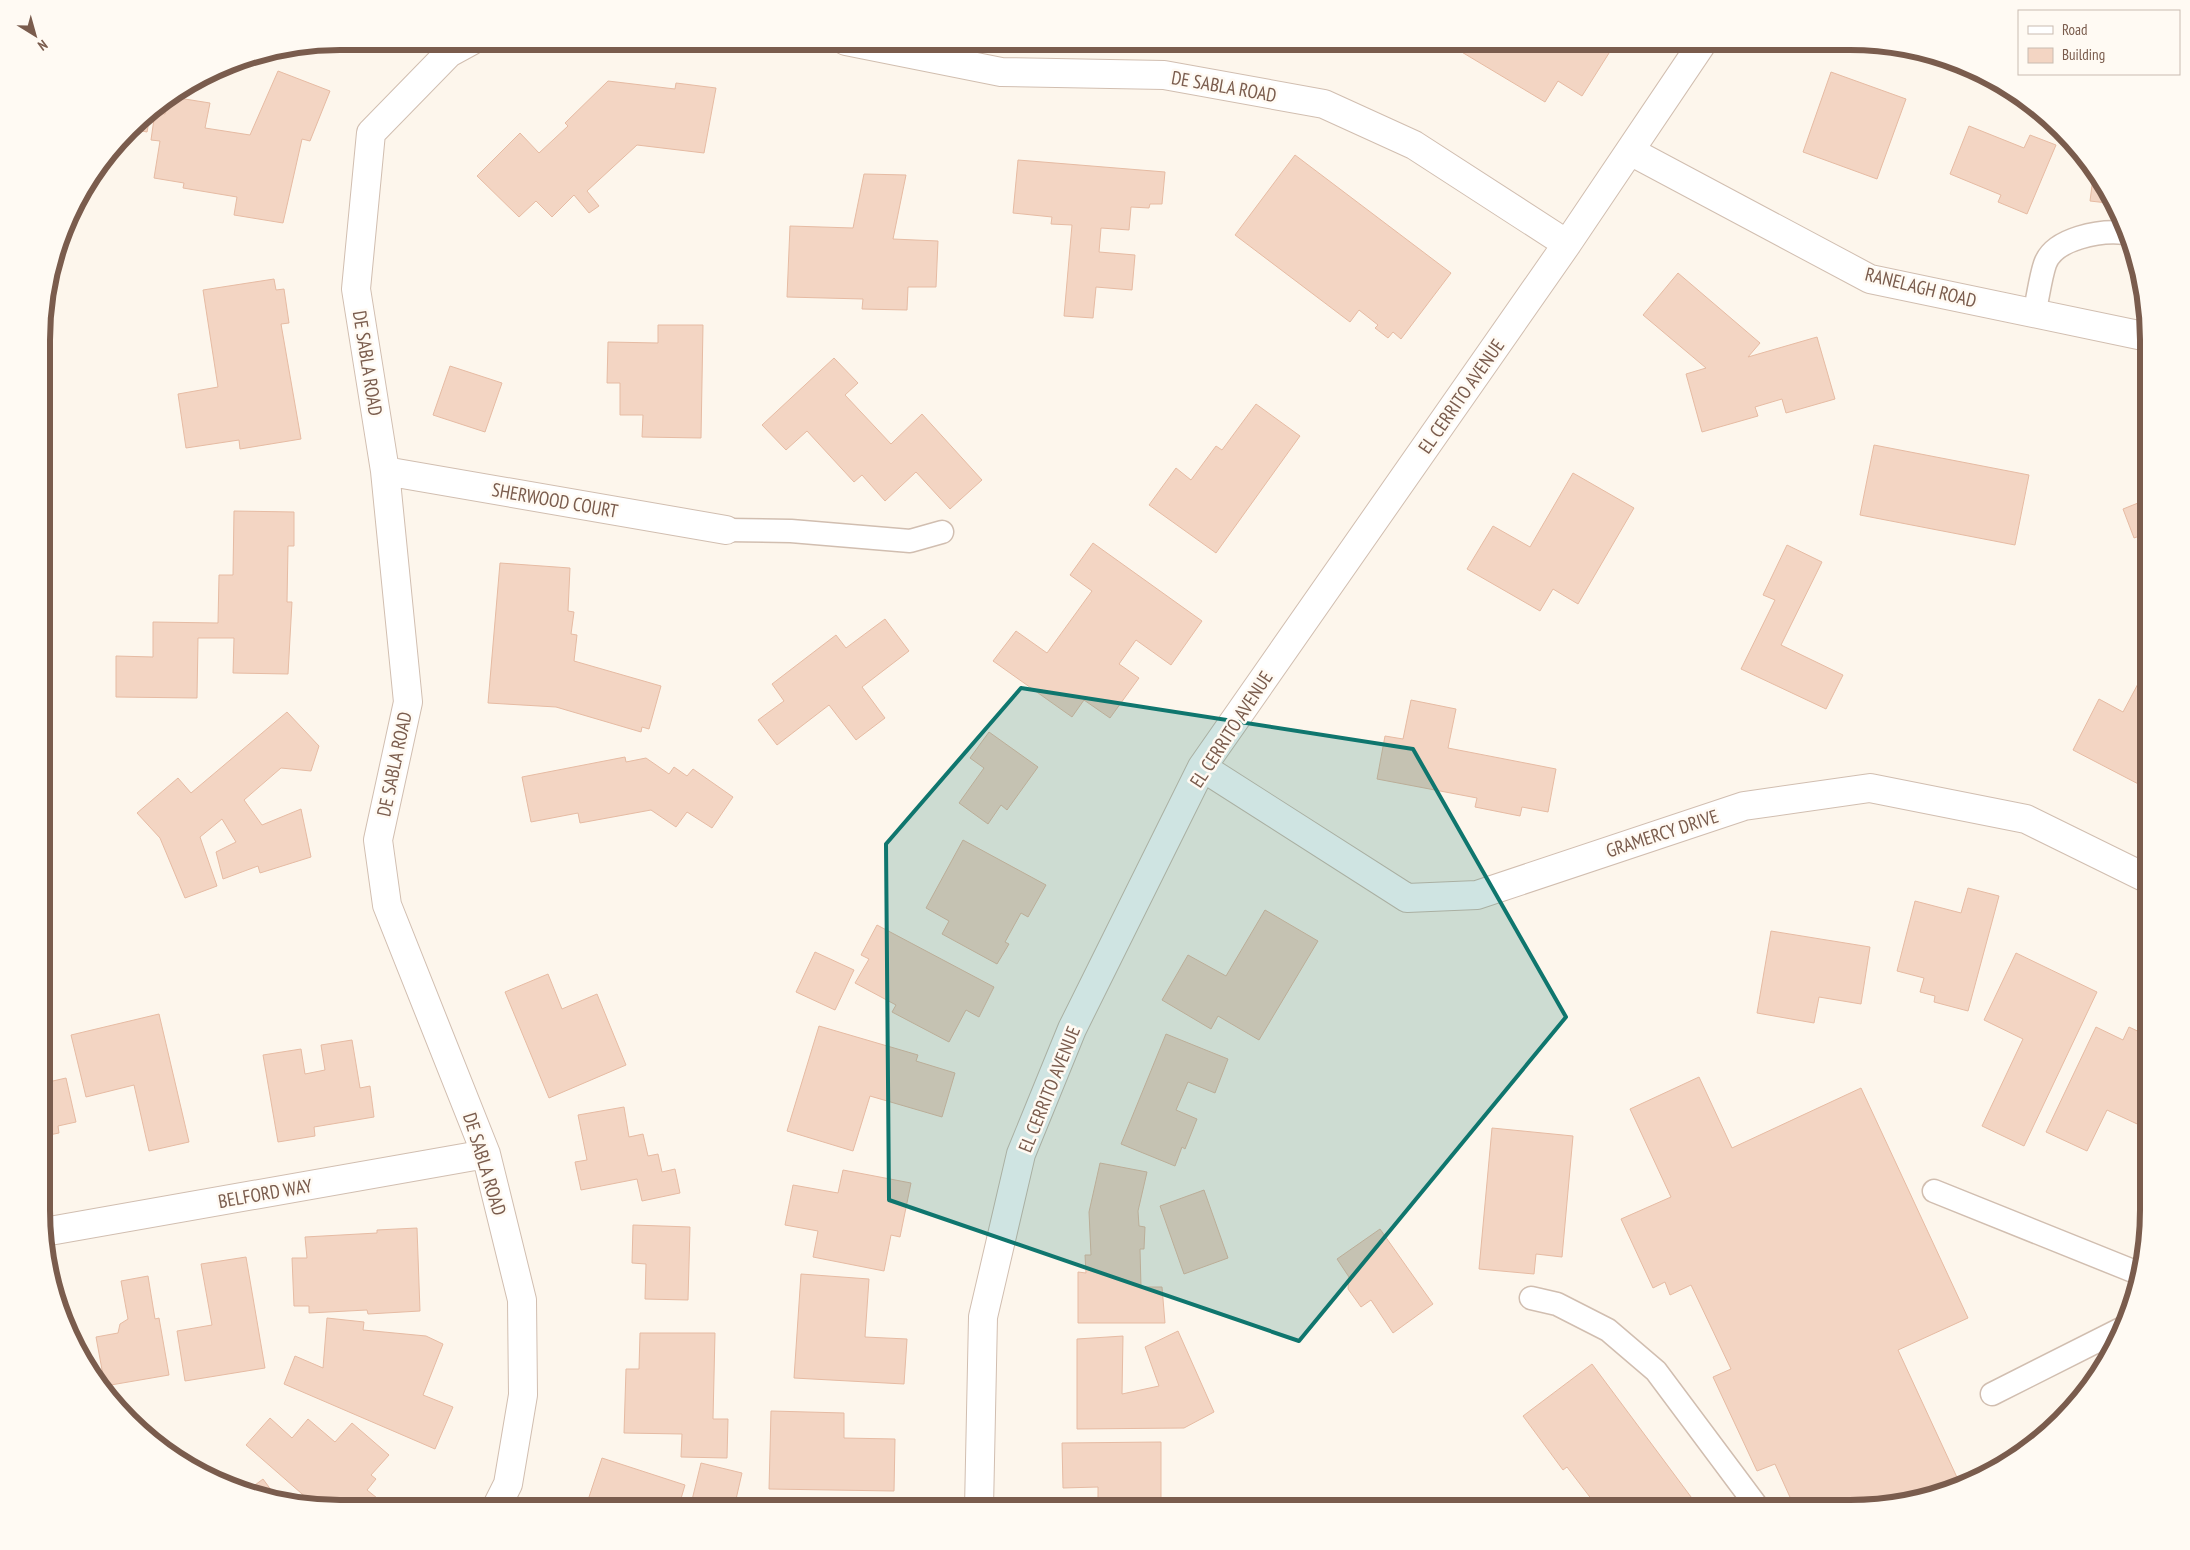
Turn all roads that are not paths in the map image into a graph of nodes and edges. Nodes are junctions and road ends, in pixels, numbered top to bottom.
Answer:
1 (454, 50) edge
2 (887, 50) edge
3 (1698, 50) edge
4 (1630, 151) junction
5 (2119, 232) edge
6 (1567, 244) junction
7 (2034, 314) junction
8 (2140, 335) edge
9 (385, 471) junction
10 (726, 530) joint
11 (942, 532) dead end
12 (1202, 767) junction
13 (2140, 875) edge
14 (486, 1154) junction
15 (1934, 1191) dead end
16 (51, 1231) edge
17 (2133, 1271) edge
18 (1531, 1298) dead end
19 (2112, 1333) edge
20 (1992, 1394) dead end
21 (500, 1500) edge
22 (979, 1500) edge
23 (1752, 1500) edge

1 - 9 street, DE SABLA ROAD
2 - 6 street, DE SABLA ROAD
3 - 4 street, EL CERRITO AVENUE
4 - 6 street, EL CERRITO AVENUE
4 - 7 street, RANELAGH ROAD
5 - 7 lane
6 - 12 street, EL CERRITO AVENUE
7 - 8 street, RANELAGH ROAD
9 - 10 street, SHERWOOD COURT
9 - 14 street, DE SABLA ROAD
10 - 11 lane
12 - 13 street, GRAMERCY DRIVE
12 - 22 street, EL CERRITO AVENUE
14 - 16 street, BELFORD WAY
14 - 21 street, DE SABLA ROAD
15 - 17 lane
18 - 23 lane
19 - 20 lane

